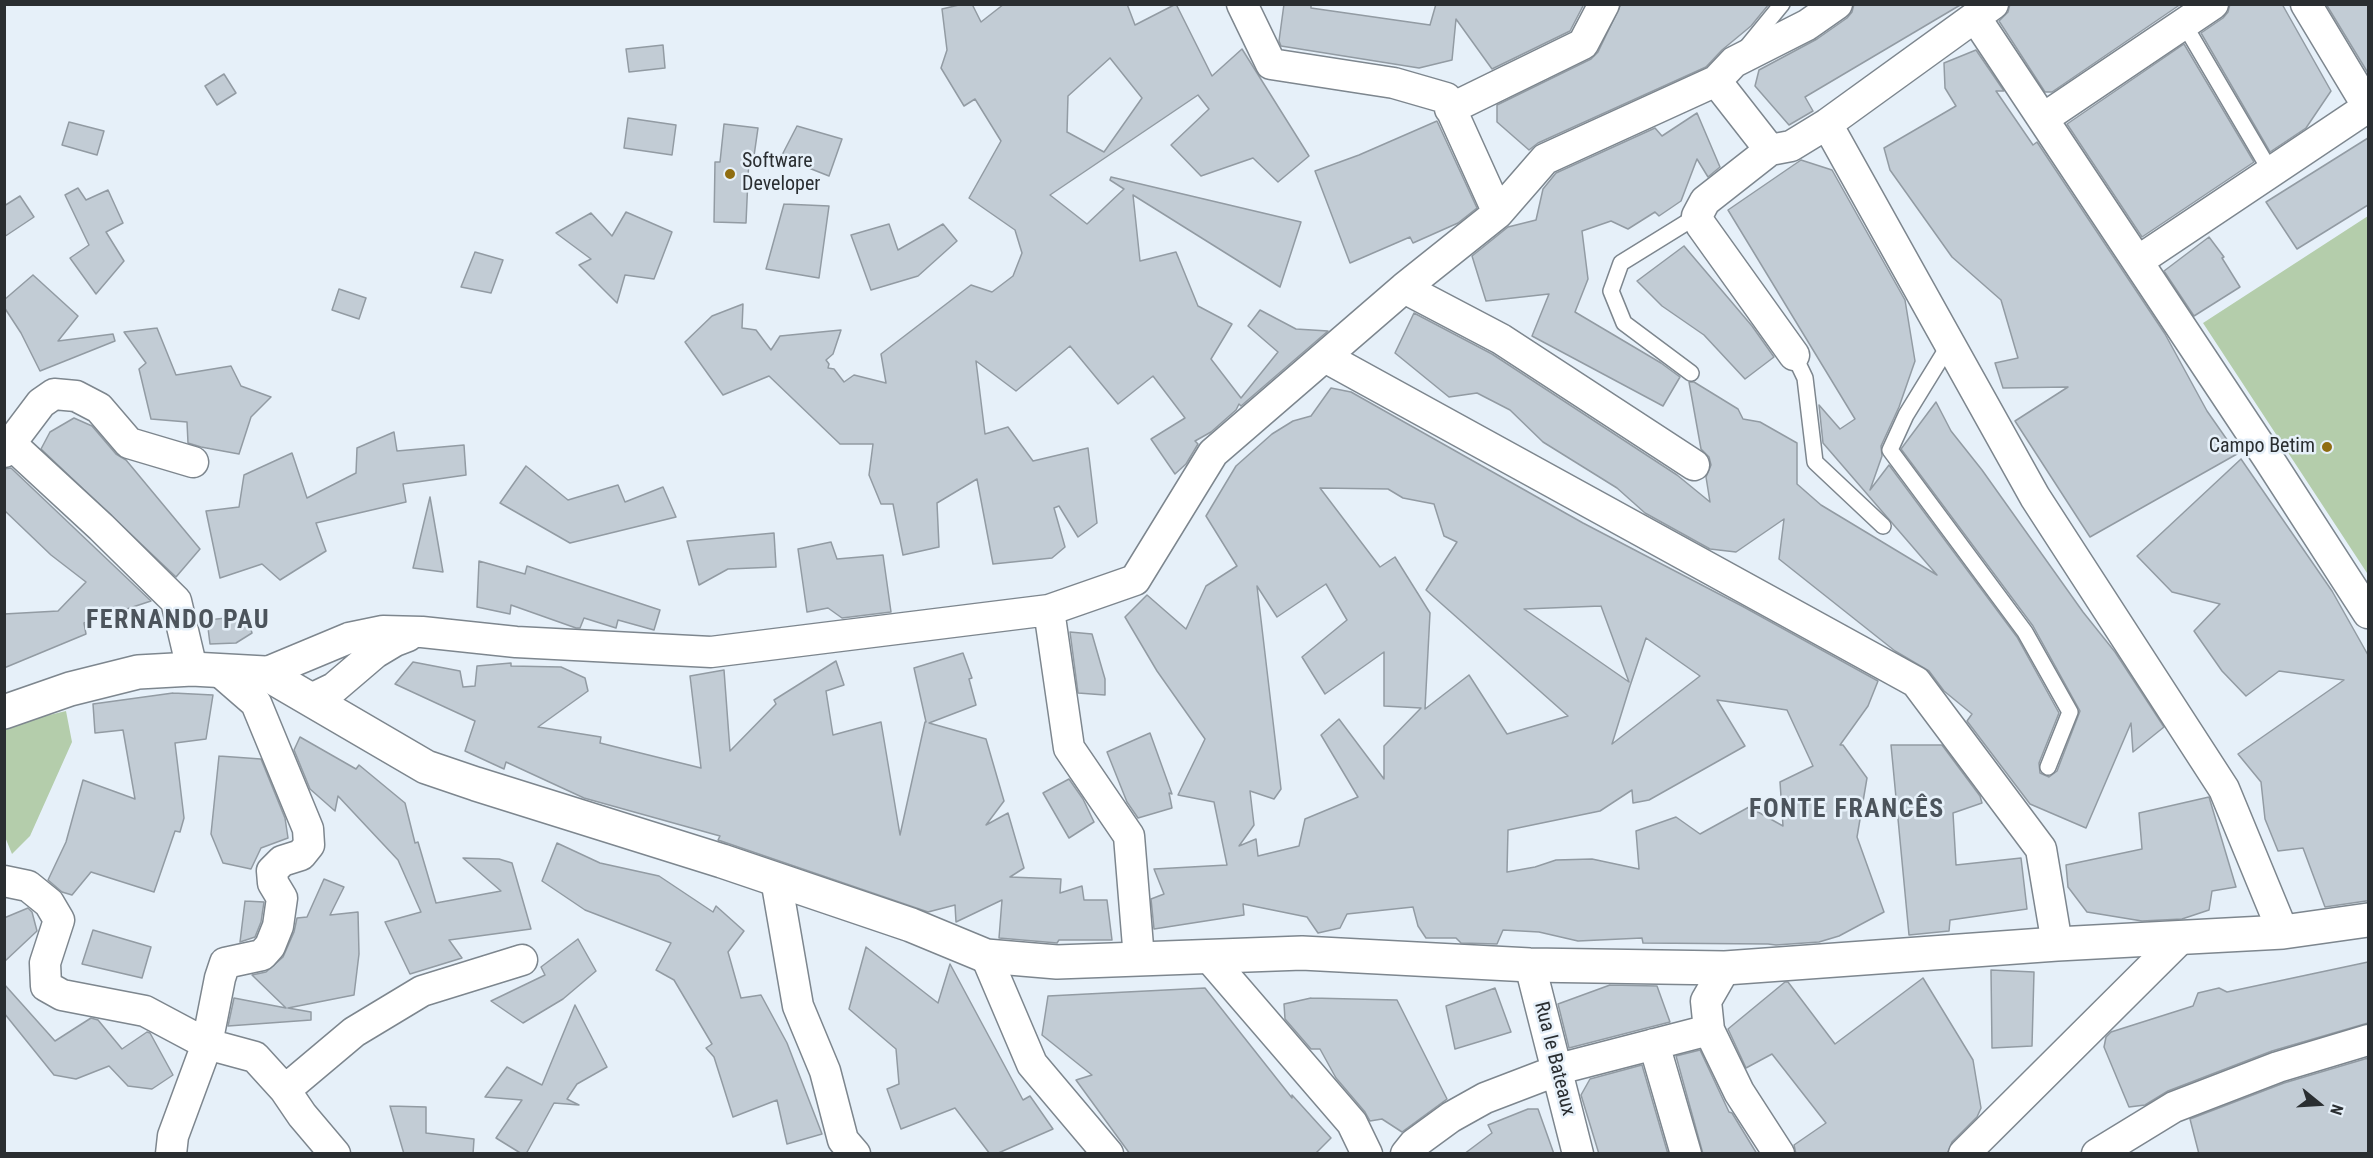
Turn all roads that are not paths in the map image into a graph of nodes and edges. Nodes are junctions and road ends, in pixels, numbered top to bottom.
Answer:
1 (1242, 4) edge
2 (1604, 4) edge
3 (1782, 4) edge
4 (1837, 4) edge
5 (2213, 4) edge
6 (2306, 4) edge
7 (1984, 11) edge
8 (2184, 24) junction
9 (1725, 71) junction
10 (2368, 107) edge
11 (1450, 109) junction
12 (2044, 118) junction
13 (1827, 124) junction
14 (1770, 150) junction
15 (2271, 172) junction
16 (1498, 213) junction
17 (1697, 216) junction
18 (2138, 261) junction
19 (1404, 288) junction
20 (1949, 345) junction
21 (1794, 355) joint
22 (1324, 357) junction
23 (1692, 373) dead end
24 (8, 448) edge
25 (193, 462) dead end
26 (1694, 465) dead end
27 (1883, 526) dead end
28 (1049, 610) junction
29 (2368, 613) edge
30 (422, 632) junction
31 (375, 653) junction
32 (205, 670) junction
33 (265, 673) junction
34 (311, 699) junction
35 (4, 712) edge
36 (358, 728) junction
37 (2048, 767) dead end
38 (776, 879) junction
39 (4, 881) edge
40 (2368, 920) edge
41 (2283, 932) junction
42 (2182, 938) junction
43 (2057, 944) junction
44 (986, 956) junction
45 (1208, 956) junction
46 (1139, 959) junction
47 (522, 960) dead end
48 (1530, 965) junction
49 (1725, 968) junction
50 (1708, 1030) junction
51 (2368, 1040) edge
52 (207, 1044) junction
53 (1654, 1044) junction
54 (1557, 1070) junction
55 (285, 1090) junction
56 (171, 1154) edge
57 (335, 1154) edge
58 (855, 1154) edge
59 (1108, 1154) edge
60 (1368, 1154) edge
61 (1406, 1154) edge
62 (1578, 1154) edge
63 (1686, 1154) edge
64 (1779, 1154) edge
65 (1964, 1154) edge
66 (2097, 1154) edge

1 - 11 street
2 - 11 street
3 - 9 lane
4 - 9 street
5 - 8 street
6 - 10 street
7 - 12 street
7 - 13 street
8 - 12 street
8 - 15 lane
9 - 14 street
9 - 16 street
10 - 15 street
11 - 16 street
12 - 18 street
13 - 14 street
13 - 20 street
14 - 17 street
15 - 18 street
16 - 19 street
17 - 21 street
17 - 23 lane
18 - 29 street
19 - 22 street
19 - 26 street
20 - 37 lane
20 - 41 street
21 - 27 lane
22 - 28 street
22 - 43 street
24 - 25 street
24 - 32 street
28 - 30 street
28 - 46 street
30 - 31 street
30 - 33 street
31 - 34 street
31 - 36 street
32 - 33 street
32 - 35 street
32 - 52 street
33 - 34 street
34 - 36 street
36 - 38 street
38 - 44 street
38 - 58 street
39 - 52 street
40 - 41 street
41 - 42 street
42 - 43 street
42 - 65 street
43 - 49 street
44 - 46 street
44 - 59 street
45 - 46 street
45 - 48 street
45 - 60 street
47 - 55 street
48 - 49 street
48 - 54 street, Rua le Bateaux
49 - 50 street
50 - 53 street
50 - 64 street
51 - 66 street
52 - 55 street
52 - 56 street
53 - 54 street
53 - 63 street
54 - 61 street
54 - 62 street, Rua le Bateaux
55 - 57 street

